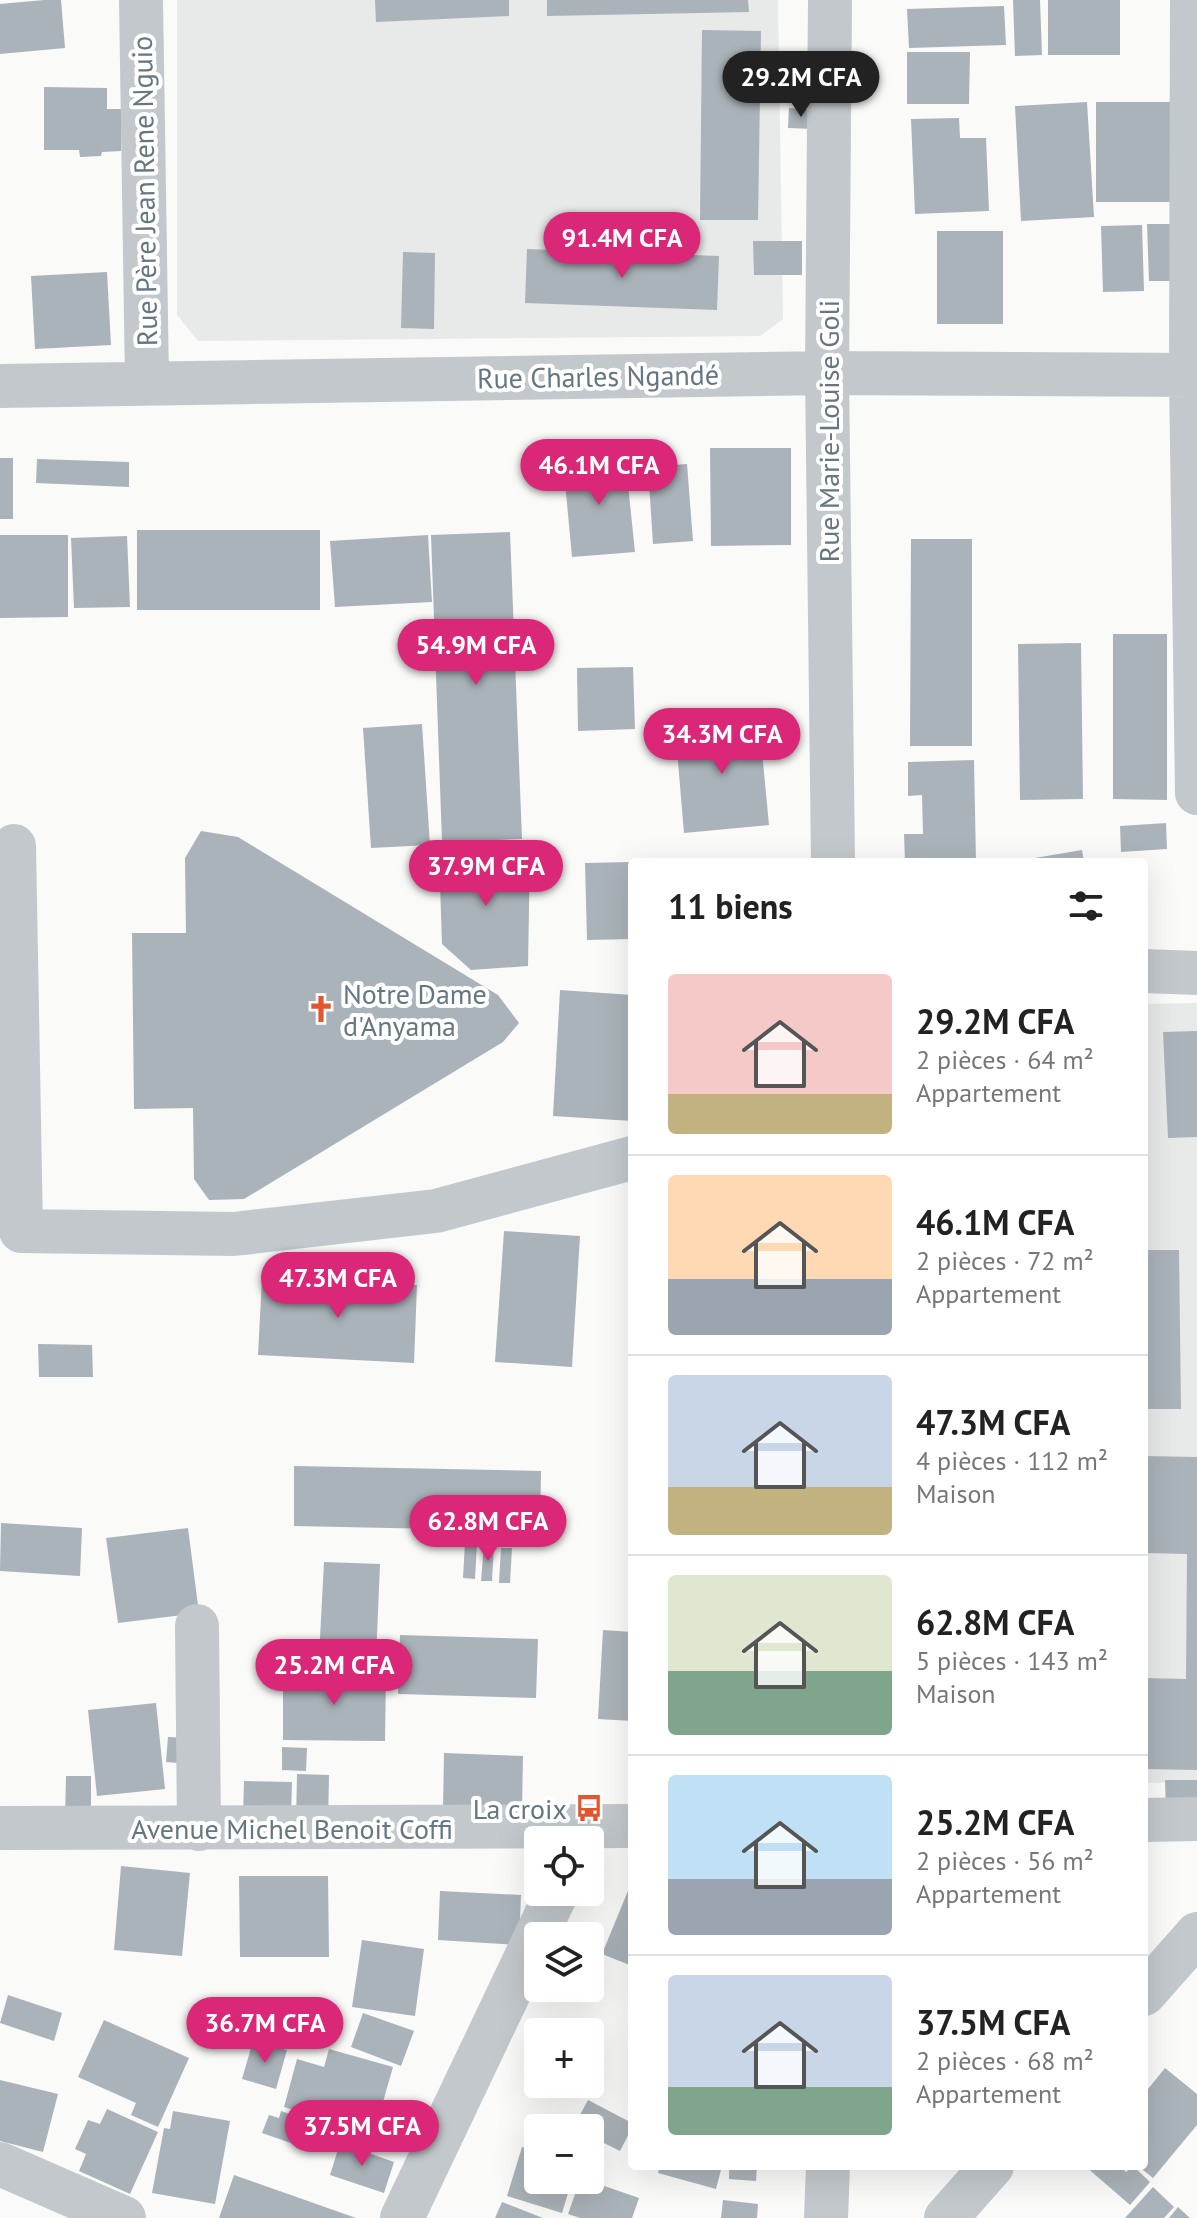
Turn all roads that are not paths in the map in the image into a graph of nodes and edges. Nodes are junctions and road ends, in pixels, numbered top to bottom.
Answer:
1 (141, 0) edge
2 (830, 0) edge
3 (1192, 0) edge
4 (827, 373) junction
5 (1194, 375) edge
6 (147, 382) junction
7 (0, 386) edge
8 (1197, 793) edge
9 (14, 846) dead end
10 (833, 858) edge
11 (1148, 971) edge
12 (1197, 973) edge
13 (9, 1019) edge
14 (628, 1159) edge
15 (197, 1626) dead end
16 (1197, 1819) edge
17 (1148, 1820) edge
18 (628, 1827) edge
19 (0, 1828) edge
20 (199, 1829) junction
21 (604, 1830) edge
22 (524, 1832) edge
23 (550, 1906) edge
24 (1197, 1934) edge
25 (1148, 1989) edge
26 (0, 2164) edge
27 (828, 2170) edge
28 (988, 2170) edge
29 (124, 2218) edge
30 (402, 2218) edge
31 (826, 2218) edge
32 (946, 2218) edge

1 - 6 street, Rue Père Jean Rene Nguio
2 - 4 street, Rue Marie-Louise Goli
3 - 5 street
4 - 5 street, Rue Charles Ngandé
4 - 6 street, Rue Charles Ngandé
4 - 10 street, Rue Marie-Louise Goli
5 - 8 street
6 - 7 street, Rue Charles Ngandé
9 - 13 street
11 - 12 street
13 - 14 street
15 - 20 street
16 - 17 street
18 - 21 street, Avenue Michel Benoit Coffi
19 - 20 street, Avenue Michel Benoit Coffi
20 - 22 street, Avenue Michel Benoit Coffi
23 - 30 street
24 - 25 street
26 - 29 street
27 - 31 street
28 - 32 street

